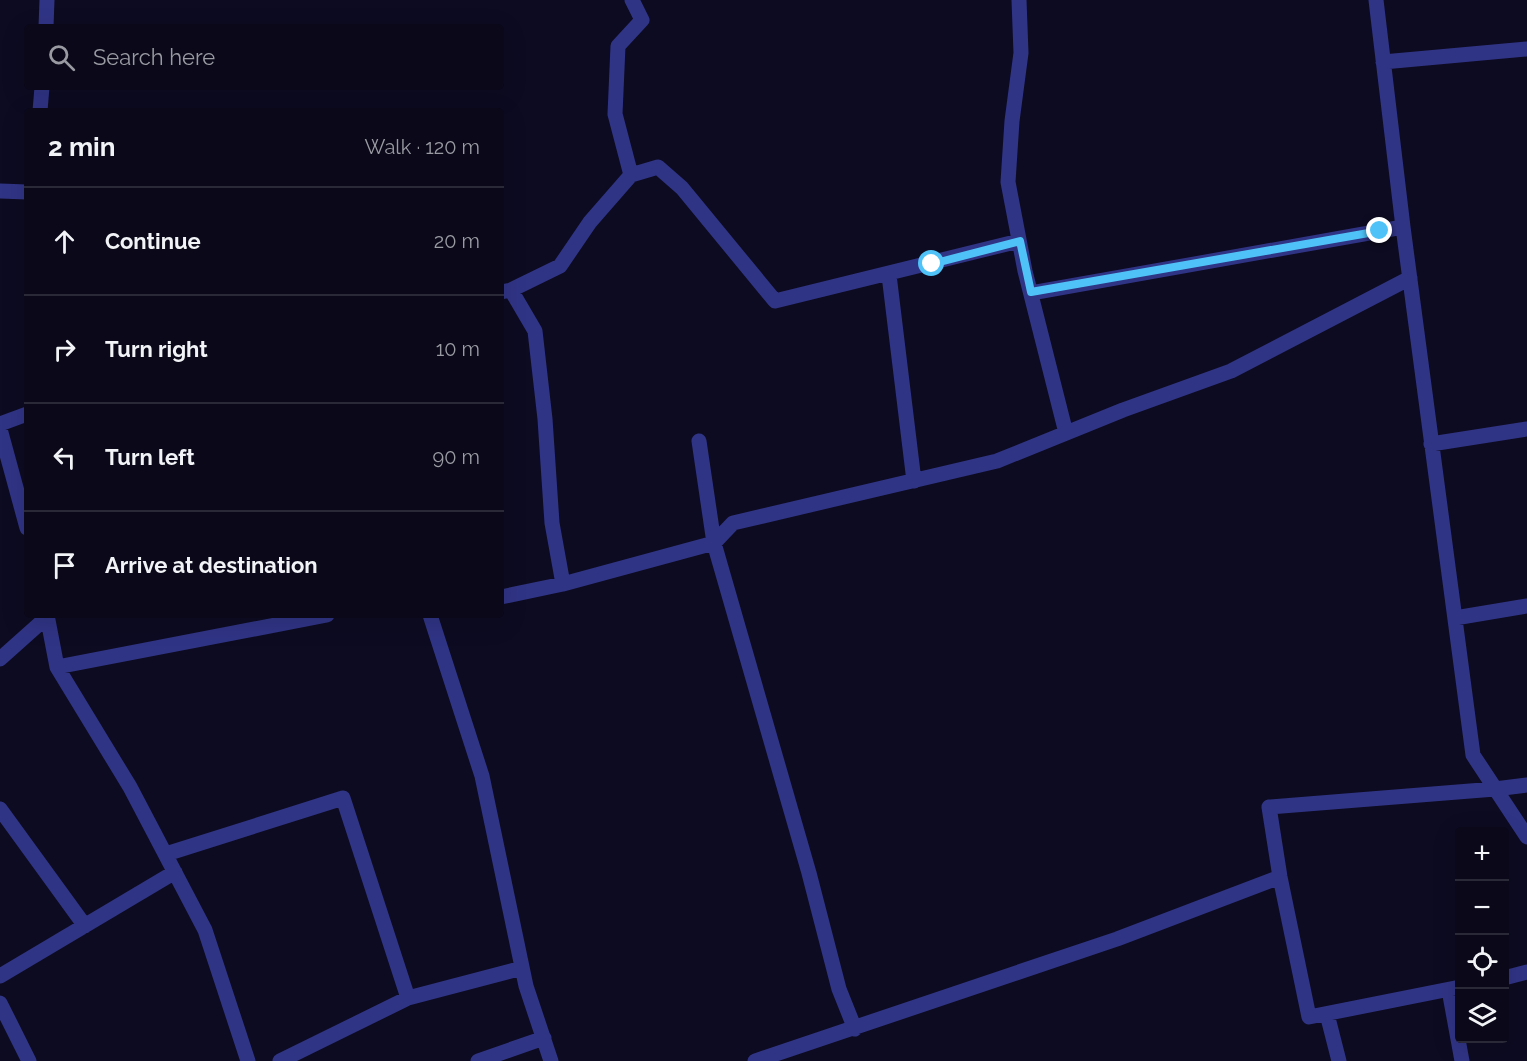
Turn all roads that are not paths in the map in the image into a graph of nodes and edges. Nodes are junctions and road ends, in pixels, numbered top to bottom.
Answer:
1 (47, 0) edge
2 (632, 0) edge
3 (1019, 0) edge
4 (1376, 0) edge
5 (46, 24) edge
6 (1527, 49) edge
7 (1383, 62) junction
8 (42, 90) edge
9 (40, 108) edge
10 (631, 175) junction
11 (0, 191) edge
12 (24, 192) edge
13 (1403, 227) junction
14 (1020, 241) junction
15 (889, 275) junction
16 (1410, 279) junction
17 (506, 291) edge
18 (1031, 292) junction
19 (24, 415) edge
20 (0, 424) edge
21 (0, 429) edge
22 (1527, 429) edge
23 (1066, 433) junction
24 (699, 441) dead end
25 (1431, 444) junction
26 (914, 481) junction
27 (24, 517) edge
28 (714, 543) junction
29 (563, 584) junction
30 (504, 596) edge
31 (1527, 606) edge
32 (45, 618) edge
33 (47, 618) edge
34 (311, 618) edge
35 (431, 618) edge
36 (1455, 618) junction
37 (0, 657) edge
38 (57, 667) junction
39 (1527, 785) edge
40 (1495, 789) junction
41 (0, 809) edge
42 (1527, 837) edge
43 (166, 854) junction
44 (175, 872) junction
45 (1280, 877) junction
46 (85, 926) junction
47 (522, 968) junction
48 (1527, 972) edge
49 (0, 976) edge
50 (1509, 977) edge
51 (1454, 988) edge
52 (408, 998) junction
53 (0, 1003) edge
54 (1327, 1014) junction
55 (855, 1029) junction
56 (544, 1038) junction
57 (29, 1061) edge
58 (248, 1061) edge
59 (280, 1061) edge
60 (478, 1061) edge
61 (551, 1061) edge
62 (755, 1061) edge
63 (1339, 1061) edge
64 (1462, 1061) edge

1 - 5 street
2 - 10 street
3 - 14 street
4 - 7 street
6 - 7 street
7 - 13 street
8 - 9 street
10 - 15 street
10 - 17 street
11 - 12 street
13 - 16 street
13 - 18 street
14 - 15 street
14 - 18 street
15 - 26 street
16 - 23 street
16 - 25 street
17 - 29 street
18 - 23 street
19 - 20 street
21 - 27 street
22 - 25 street
23 - 26 street
24 - 28 street
25 - 36 street
26 - 28 street
28 - 29 street
28 - 55 street
29 - 30 street
31 - 36 street
32 - 37 street
33 - 38 street
34 - 38 street
35 - 47 street
36 - 40 street
38 - 43 street
39 - 40 street
40 - 42 street
40 - 45 street
41 - 46 street
43 - 44 street
43 - 52 street
44 - 46 street
44 - 58 street
45 - 54 street
45 - 55 street
46 - 49 street
47 - 52 street
47 - 56 street
48 - 50 street
51 - 54 street
51 - 64 street
52 - 59 street
53 - 57 street
54 - 63 street
55 - 62 street
56 - 60 street
56 - 61 street

